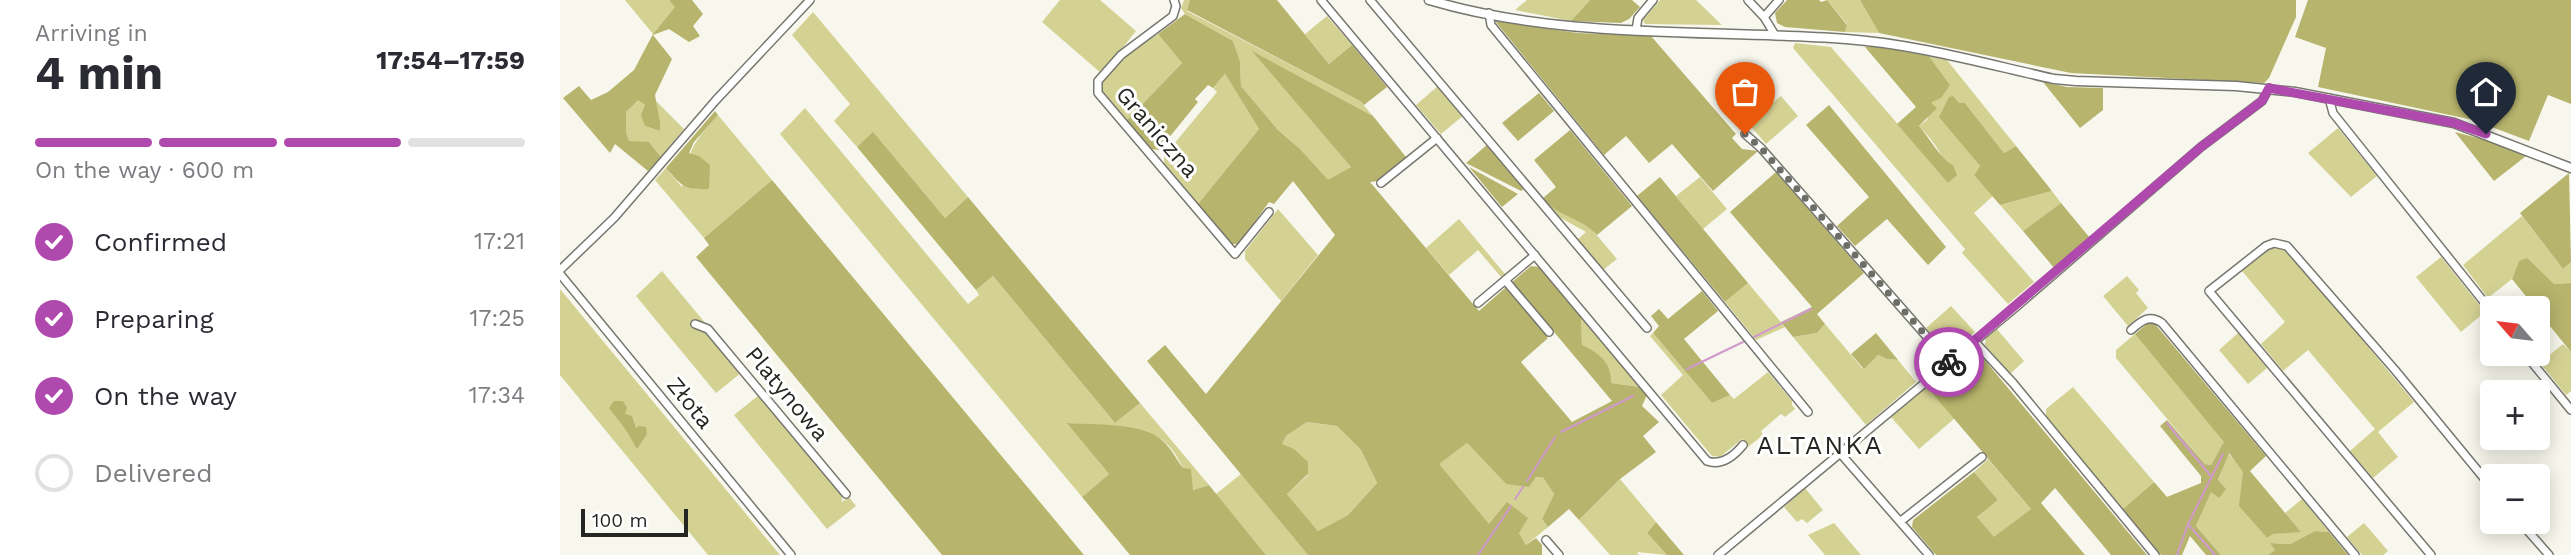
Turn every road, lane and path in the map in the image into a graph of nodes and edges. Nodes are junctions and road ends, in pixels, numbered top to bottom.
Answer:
1 (810, 0) edge
2 (1174, 0) edge
3 (1321, 0) edge
4 (1370, 0) edge
5 (1429, 0) edge
6 (1653, 0) edge
7 (1748, 0) edge
8 (1779, 0) edge
9 (1489, 13) junction
10 (1764, 17) junction
11 (1636, 30) junction
12 (1775, 35) junction
13 (2269, 88) junction
14 (2329, 98) junction
15 (1745, 134) dead end
16 (1437, 138) junction
17 (2571, 167) edge
18 (1381, 183) dead end
19 (1269, 212) dead end
20 (1535, 255) junction
21 (560, 272) edge
22 (1505, 280) junction
23 (2480, 297) edge
24 (1478, 303) dead end
25 (695, 324) dead end
26 (1647, 328) dead end
27 (2131, 330) dead end
28 (1549, 332) dead end
29 (1975, 341) junction
30 (1949, 362) junction
31 (2535, 366) edge
32 (2571, 411) edge
33 (1808, 412) dead end
34 (1743, 445) dead end
35 (1840, 453) junction
36 (1982, 457) dead end
37 (2480, 473) edge
38 (846, 494) dead end
39 (1901, 521) junction
40 (2531, 534) edge
41 (1546, 540) dead end
42 (791, 555) edge
43 (1559, 555) edge
44 (1718, 555) edge
45 (1929, 555) edge
46 (2155, 555) edge
47 (2355, 555) edge
48 (2431, 555) edge
49 (2549, 555) edge

1 - 21 street
2 - 19 street, Graniczna
3 - 16 street
4 - 26 street
5 - 9 street
6 - 11 street
7 - 10 street
8 - 10 street
9 - 11 street
9 - 33 street
10 - 12 street
11 - 12 street
12 - 13 street
13 - 14 street
13 - 29 street
14 - 17 street
14 - 23 street
15 - 30 street
16 - 18 street
16 - 20 street
20 - 22 street
20 - 34 street
21 - 42 street, Złota
22 - 24 street
22 - 28 street
25 - 38 street, Platynowa
27 - 47 street
29 - 30 street
29 - 46 street
30 - 35 street
31 - 32 street
35 - 39 street
35 - 44 street
36 - 39 street
37 - 48 street
39 - 45 street
40 - 49 street
41 - 43 street

